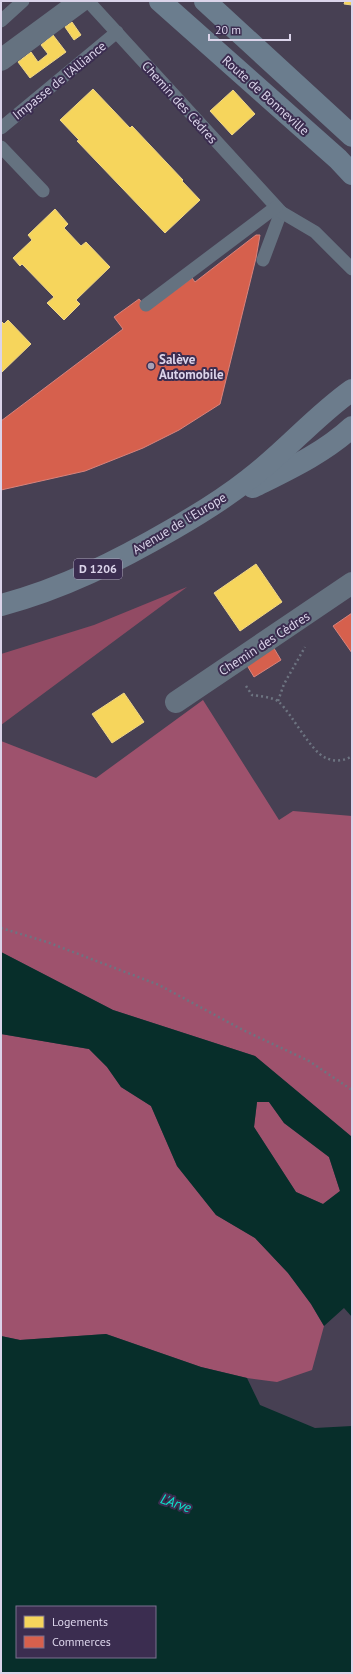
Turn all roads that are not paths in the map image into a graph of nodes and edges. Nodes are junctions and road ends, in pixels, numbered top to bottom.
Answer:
1 (23, 1) edge
2 (81, 1) edge
3 (88, 1) edge
4 (160, 1) edge
5 (205, 1) edge
6 (1, 21) edge
7 (117, 32) junction
8 (1, 60) edge
9 (1, 128) edge
10 (352, 136) edge
11 (1, 147) edge
12 (352, 174) edge
13 (43, 191) dead end
14 (277, 207) junction
15 (263, 260) dead end
16 (352, 269) edge
17 (146, 305) dead end
18 (352, 374) edge
19 (352, 390) edge
20 (334, 403) junction
21 (352, 426) edge
22 (188, 520) junction
23 (352, 583) edge
24 (1, 605) edge
25 (176, 702) dead end

1 - 6 lane
2 - 8 street
3 - 7 lane, Chemin des Cèdres
4 - 12 main road, Route de Bonneville
5 - 10 main road
7 - 9 lane, Impasse de l'Alliance
7 - 14 lane, Chemin des Cèdres
11 - 13 lane
14 - 15 lane
14 - 16 lane, Chemin des Cèdres
14 - 17 lane
18 - 20 main road, Avenue de l'Europe / D 1206
19 - 20 main road, Avenue de l'Europe / D 1206
20 - 22 main road, Avenue de l'Europe / D 1206
21 - 22 main road
22 - 24 main road, Avenue de l'Europe / D 1206
23 - 25 street, Chemin des Cèdres

